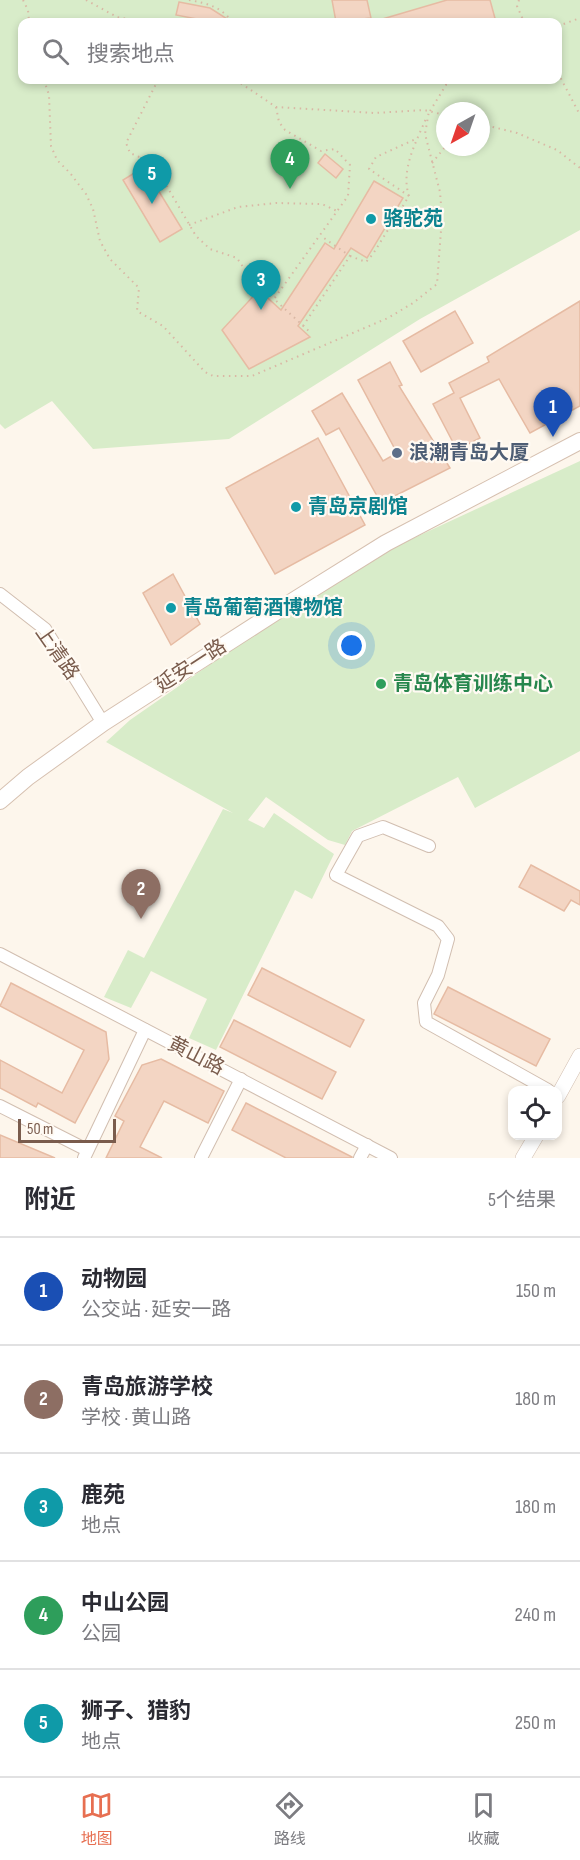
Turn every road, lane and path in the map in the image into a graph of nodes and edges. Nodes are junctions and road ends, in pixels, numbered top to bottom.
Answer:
1 (23, 0) edge
2 (86, 0) edge
3 (189, 0) edge
4 (519, 0) edge
5 (29, 18) edge
6 (122, 18) edge
7 (229, 18) edge
8 (522, 18) edge
9 (580, 18) edge
10 (562, 25) edge
11 (562, 81) edge
12 (46, 84) edge
13 (156, 84) edge
14 (242, 84) edge
15 (446, 84) edge
16 (276, 107) junction
17 (429, 111) junction
18 (436, 113) edge
19 (580, 115) edge
20 (492, 127) edge
21 (418, 138) junction
22 (438, 156) edge
23 (432, 163) junction
24 (580, 168) edge
25 (409, 196) junction
26 (337, 211) junction
27 (189, 225) junction
28 (320, 235) junction
29 (350, 256) junction
30 (274, 299) junction
31 (303, 326) junction
32 (310, 333) dead end
33 (580, 441) edge
34 (0, 594) edge
35 (103, 723) junction
36 (0, 801) edge
37 (429, 846) dead end
38 (0, 954) edge
39 (145, 1030) junction
40 (580, 1056) edge
41 (241, 1079) junction
42 (541, 1086) edge
43 (562, 1089) edge
44 (0, 1106) edge
45 (534, 1140) edge
46 (366, 1145) junction
47 (86, 1154) edge
48 (201, 1158) edge
49 (360, 1158) edge
50 (391, 1158) edge
51 (523, 1158) edge

1 - 5 path
2 - 6 path
3 - 7 path
4 - 8 path
9 - 10 path
11 - 19 path
12 - 23 path
13 - 27 path
14 - 16 path
15 - 17 path
16 - 17 path
16 - 26 path
17 - 18 path
17 - 21 path
17 - 23 path
20 - 24 path
21 - 25 path
21 - 25 path
22 - 23 path
25 - 29 path
26 - 27 path
26 - 28 path
27 - 30 path
28 - 29 path
28 - 30 path
29 - 31 path
30 - 31 path
31 - 32 path
33 - 35 main road, 延安一路
34 - 35 street, 上清路
35 - 36 main road, 延安一路
37 - 42 street
38 - 39 street, 黄山路
39 - 41 street, 黄山路
39 - 47 street
40 - 43 street
41 - 46 street, 黄山路
41 - 48 street
44 - 47 street
45 - 51 street
46 - 49 street
46 - 50 street, 黄山路

